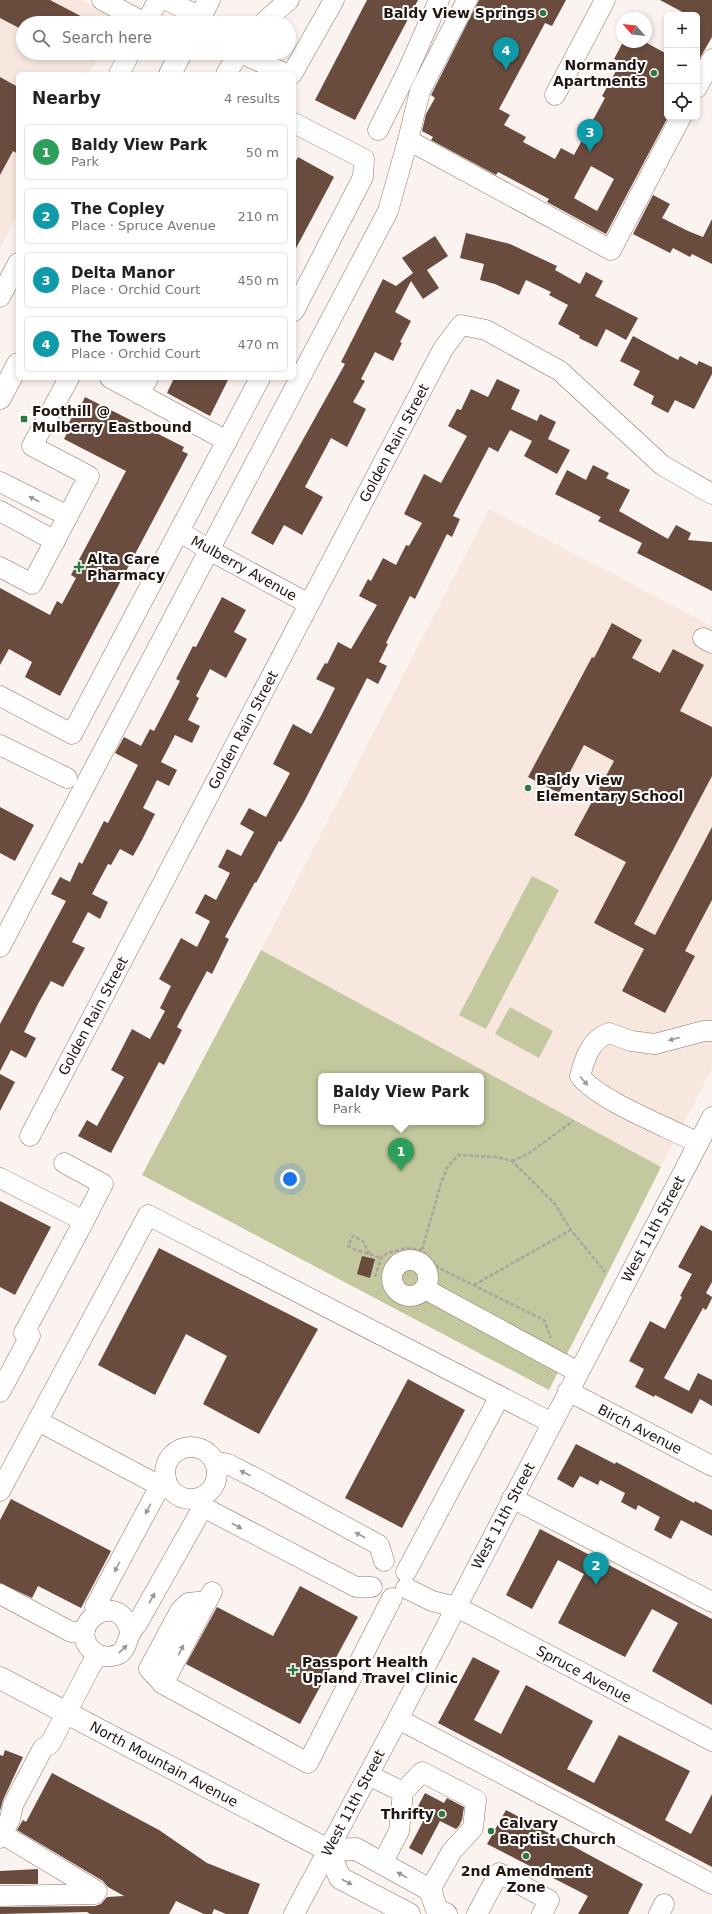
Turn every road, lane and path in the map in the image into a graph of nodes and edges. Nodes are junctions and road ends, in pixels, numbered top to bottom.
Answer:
1 (102, 0) edge
2 (158, 0) edge
3 (167, 0) edge
4 (289, 0) edge
5 (334, 0) edge
6 (439, 0) edge
7 (468, 0) edge
8 (605, 0) edge
9 (202, 13) edge
10 (133, 16) edge
11 (150, 16) edge
12 (272, 16) edge
13 (712, 59) edge
14 (126, 60) edge
15 (177, 60) edge
16 (235, 60) edge
17 (255, 60) edge
18 (120, 72) edge
19 (171, 72) edge
20 (227, 72) edge
21 (282, 72) edge
22 (293, 72) edge
23 (699, 84) edge
24 (556, 95) dead end
25 (680, 120) edge
26 (296, 124) edge
27 (378, 130) dead end
28 (408, 140) junction
29 (16, 267) edge
30 (0, 297) edge
31 (296, 307) edge
32 (16, 368) edge
33 (68, 380) edge
34 (118, 380) edge
35 (259, 380) edge
36 (144, 386) edge
37 (0, 398) edge
38 (227, 441) junction
39 (0, 482) edge
40 (712, 494) edge
41 (0, 511) edge
42 (68, 516) junction
43 (179, 531) junction
44 (55, 541) junction
45 (209, 550) junction
46 (0, 567) edge
47 (309, 604) junction
48 (0, 696) edge
49 (0, 745) edge
50 (67, 778) dead end
51 (0, 947) edge
52 (712, 1031) edge
53 (712, 1117) edge
54 (573, 1121) dead end
55 (30, 1136) dead end
56 (698, 1143) junction
57 (512, 1161) junction
58 (64, 1163) dead end
59 (0, 1178) edge
60 (84, 1221) junction
61 (571, 1230) junction
62 (422, 1250) junction
63 (369, 1254) junction
64 (381, 1258) junction
65 (605, 1272) dead end
66 (375, 1277) dead end
67 (474, 1285) junction
68 (425, 1290) dead end
69 (554, 1345) dead end
70 (578, 1372) junction
71 (568, 1391) junction
72 (0, 1392) edge
73 (500, 1396) junction
74 (38, 1420) junction
75 (552, 1423) junction
76 (214, 1461) junction
77 (712, 1466) edge
78 (163, 1482) junction
79 (0, 1491) edge
80 (512, 1498) junction
81 (202, 1502) junction
82 (384, 1561) junction
83 (372, 1586) junction
84 (402, 1586) junction
85 (0, 1594) edge
86 (209, 1596) dead end
87 (712, 1602) edge
88 (456, 1607) junction
89 (97, 1613) junction
90 (85, 1631) junction
91 (130, 1631) junction
92 (97, 1654) junction
93 (0, 1678) edge
94 (67, 1714) junction
95 (398, 1719) junction
96 (712, 1741) edge
97 (368, 1775) junction
98 (403, 1792) junction
99 (6, 1832) edge
100 (328, 1850) junction
101 (382, 1864) junction
102 (712, 1884) edge
103 (430, 1890) junction
104 (0, 1896) edge
105 (435, 1913) edge
106 (294, 1914) edge
107 (409, 1914) edge
108 (477, 1914) edge
109 (542, 1914) edge

1 - 10 street
2 - 11 street
3 - 9 street
4 - 12 street
5 - 22 street
6 - 27 street
7 - 28 street
8 - 24 street
13 - 23 street
14 - 18 street
15 - 19 main road
16 - 20 street
17 - 21 street
25 - 28 street
26 - 31 street
28 - 45 street
29 - 30 street
32 - 37 main road
33 - 42 street
34 - 36 street
35 - 38 street
36 - 38 street
38 - 43 street
42 -> 39 street
40 - 47 street, Golden Rain Street
41 - 44 street
42 - 44 street
43 - 45 street, Mulberry Avenue
43 - 48 street
44 - 46 street
45 - 47 street, Mulberry Avenue
45 - 51 street
47 - 55 street, Golden Rain Street
49 - 50 street
52 -> 56 street
53 - 56 street, West 11th Street
54 - 57 path
56 - 70 street, West 11th Street
57 - 61 path
57 - 62 path
58 - 60 street
59 - 60 street
60 - 72 street
61 - 65 path
61 - 67 path
62 - 64 path
62 - 67 path
63 - 63 path
63 - 64 path
64 - 66 path
67 - 69 path
68 - 70 street
70 - 71 street, West 11th Street
71 - 75 street, West 11th Street
71 - 77 street, Birch Avenue
73 - 74 street
73 - 75 street
73 - 84 street
74 - 78 street
74 - 79 street
75 - 80 street, West 11th Street
76 - 78 street
76 - 81 street
82 -> 76 street
78 - 81 street
78 -> 89 street
80 - 87 street
80 - 88 street, West 11th Street
81 -> 83 street
91 -> 81 street
82 - 83 street
82 - 84 street
83 - 84 street
84 -> 86 street
84 - 88 street, Spruce Avenue
85 - 90 street
88 - 95 street, West 11th Street
88 - 96 street, Spruce Avenue
89 - 90 street
89 - 91 street
90 - 92 street
92 -> 91 street
92 - 94 street
93 - 94 main road, North Mountain Avenue
94 - 99 street
94 - 100 main road, North Mountain Avenue
95 - 97 street, West 11th Street
95 - 102 street
97 - 98 street
97 - 100 street, West 11th Street
98 - 101 street
98 - 103 street
99 - 104 street
100 - 101 main road, North Mountain Avenue
100 - 106 street, West 11th Street
100 -> 107 main road
103 -> 101 main road, North Mountain Avenue
103 - 105 main road
108 - 109 street

